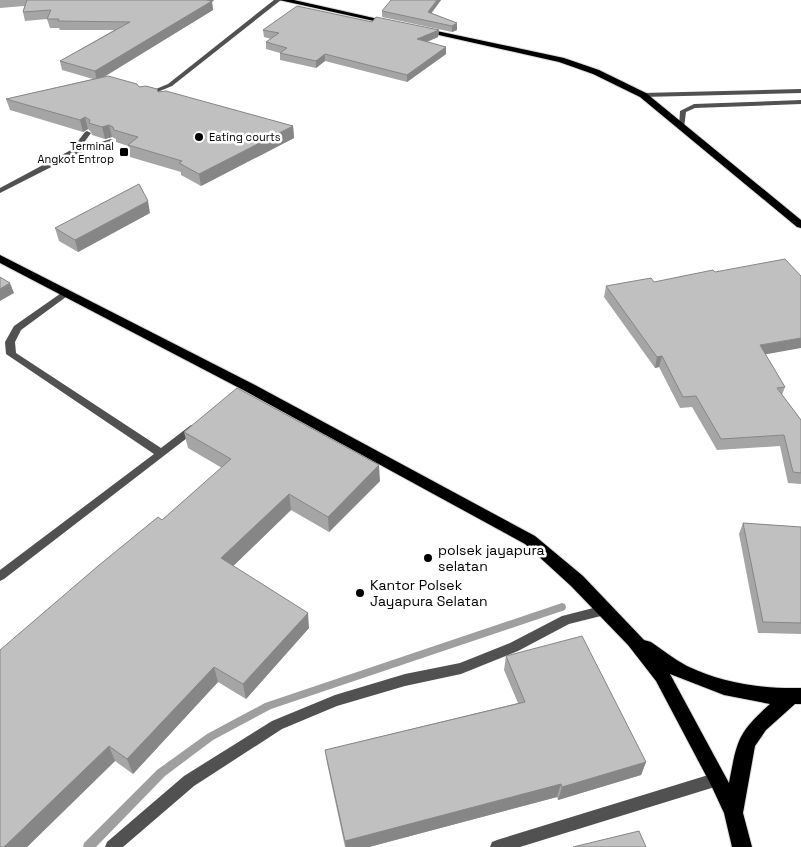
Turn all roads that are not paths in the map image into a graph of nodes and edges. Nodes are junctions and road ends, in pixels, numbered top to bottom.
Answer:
1 (278, 0) edge
2 (290, 1) edge
3 (399, 24) edge
4 (409, 26) edge
5 (170, 85) junction
6 (801, 91) edge
7 (167, 94) edge
8 (643, 95) junction
9 (143, 96) edge
10 (801, 102) edge
11 (682, 127) junction
12 (87, 134) edge
13 (111, 140) edge
14 (74, 152) junction
15 (0, 192) edge
16 (801, 225) edge
17 (0, 258) edge
18 (67, 292) junction
19 (206, 420) edge
20 (161, 453) junction
21 (0, 576) edge
22 (605, 610) junction
23 (634, 640) junction
24 (796, 697) edge
25 (718, 779) junction
26 (733, 813) junction
27 (112, 847) edge
28 (497, 847) edge
29 (742, 847) edge

1 - 5 street
2 - 3 highway
4 - 8 highway
5 - 7 street
5 - 9 street
6 - 8 street
8 - 11 highway
10 - 11 street
11 - 16 highway
12 - 14 street
13 - 14 street
14 - 15 street
17 - 18 highway
18 - 20 street
18 - 22 highway
19 - 20 street
20 - 21 street
22 - 23 highway
22 - 27 street
23 - 24 highway
23 - 25 highway
24 - 26 highway
25 - 26 highway
25 - 28 street
26 - 29 highway

